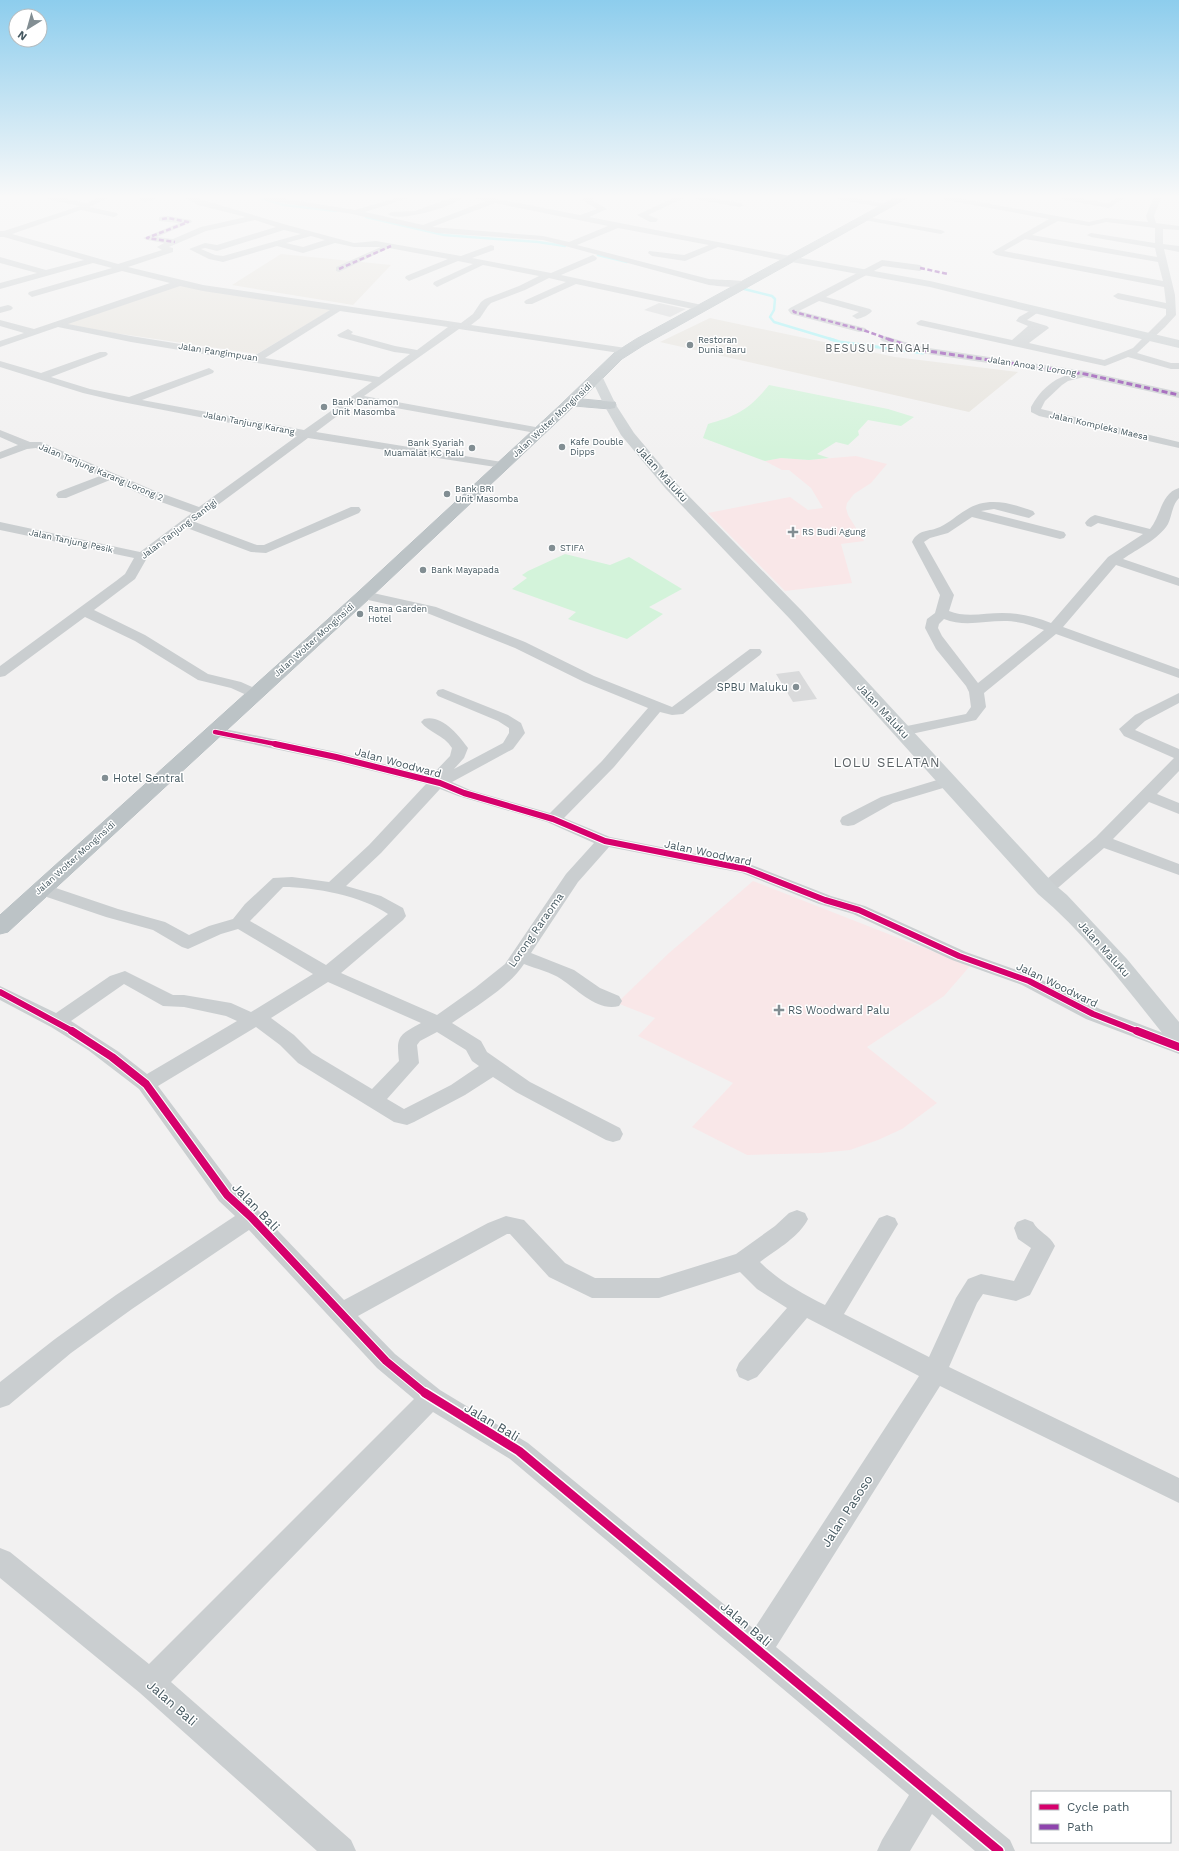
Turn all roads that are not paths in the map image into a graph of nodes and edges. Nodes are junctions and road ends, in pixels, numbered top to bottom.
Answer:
1 (65, 284) edge
2 (83, 284) edge
3 (94, 284) edge
4 (175, 284) edge
5 (188, 284) edge
6 (530, 284) edge
7 (568, 284) edge
8 (591, 284) edge
9 (745, 284) edge
10 (842, 284) edge
11 (931, 284) edge
12 (1164, 284) edge
13 (1167, 285) joint
14 (32, 294) dead end
15 (1118, 296) dead end
16 (818, 298) junction
17 (529, 302) dead end
18 (339, 308) junction
19 (702, 308) junction
20 (1035, 311) junction
21 (1174, 313) edge
22 (857, 316) dead end
23 (0, 323) edge
24 (921, 323) dead end
25 (55, 324) junction
26 (1035, 325) dead end
27 (461, 326) junction
28 (862, 330) dead end
29 (952, 330) junction
30 (33, 332) junction
31 (348, 332) dead end
32 (1150, 337) junction
33 (885, 339) dead end
34 (0, 344) edge
35 (1179, 344) edge
36 (921, 350) junction
37 (626, 351) junction
38 (420, 353) junction
39 (1126, 353) junction
40 (103, 354) dead end
41 (258, 358) junction
42 (1105, 363) junction
43 (0, 364) edge
44 (1179, 366) edge
45 (209, 371) dead end
46 (1085, 374) junction
47 (41, 377) junction
48 (597, 378) junction
49 (381, 380) junction
50 (1062, 380) junction
51 (1179, 395) edge
52 (356, 398) junction
53 (130, 400) junction
54 (1179, 401) edge
55 (572, 402) junction
56 (610, 405) junction
57 (540, 431) junction
58 (0, 433) edge
59 (306, 434) junction
60 (28, 445) junction
61 (1179, 445) edge
62 (0, 456) edge
63 (502, 465) junction
64 (110, 476) junction
65 (62, 495) dead end
66 (1176, 498) edge
67 (355, 510) dead end
68 (201, 512) junction
69 (970, 513) junction
70 (1029, 514) dead end
71 (1091, 522) dead end
72 (186, 523) junction
73 (0, 526) edge
74 (1153, 533) junction
75 (1060, 535) dead end
76 (142, 556) junction
77 (1113, 560) junction
78 (1179, 582) edge
79 (364, 595) junction
80 (84, 611) junction
81 (942, 613) junction
82 (956, 619) junction
83 (931, 623) junction
84 (1054, 630) junction
85 (755, 652) dead end
86 (0, 673) edge
87 (1179, 674) edge
88 (976, 692) junction
89 (443, 693) dead end
90 (256, 694) junction
91 (1179, 697) edge
92 (658, 706) junction
93 (429, 722) dead end
94 (215, 732) junction
95 (902, 732) junction
96 (1179, 755) edge
97 (1179, 762) edge
98 (947, 782) junction
99 (438, 783) junction
100 (1147, 795) junction
101 (1179, 809) edge
102 (553, 819) junction
103 (848, 821) dead end
104 (605, 841) junction
105 (1102, 841) junction
106 (1179, 870) edge
107 (333, 888) junction
108 (41, 889) junction
109 (1046, 889) junction
110 (239, 923) junction
111 (0, 926) edge
112 (520, 956) junction
113 (327, 974) junction
114 (0, 992) edge
115 (612, 1001) dead end
116 (255, 1019) junction
117 (57, 1021) junction
118 (438, 1023) junction
119 (1179, 1038) edge
120 (1179, 1047) edge
121 (493, 1067) junction
122 (146, 1084) junction
123 (374, 1100) junction
124 (613, 1134) dead end
125 (250, 1217) junction
126 (797, 1219) dead end
127 (887, 1224) dead end
128 (1025, 1228) dead end
129 (742, 1261) junction
130 (803, 1306) junction
131 (342, 1313) junction
132 (829, 1319) junction
133 (748, 1370) dead end
134 (935, 1372) junction
135 (0, 1397) edge
136 (431, 1398) junction
137 (1179, 1491) edge
138 (0, 1561) edge
139 (758, 1649) junction
140 (150, 1683) junction
141 (928, 1793) junction
142 (340, 1851) edge
143 (893, 1851) edge
144 (998, 1851) edge

1 - 14 street
2 - 3 street
4 - 25 street
5 - 18 street
6 - 27 street
7 - 17 street
8 - 19 street
9 - 19 highway, Jalan Wolter Monginsidi
10 - 16 street
11 - 20 main road
12 - 13 street
13 - 21 street
15 - 21 street
16 - 22 street
16 - 28 street
18 - 27 street
18 - 41 street
19 - 37 highway, Jalan Wolter Monginsidi
20 - 26 street
20 - 32 main road
21 - 32 street
23 - 30 street
24 - 29 street
25 - 30 street
25 - 41 street, Jalan Pangimpuan
27 - 37 street
27 - 38 street
29 - 36 street
29 - 42 street
30 - 34 street
31 - 38 street
32 - 35 main road
32 - 39 street
33 - 36 street, Jalan Anoa 2 Lorong
36 - 46 street, Jalan Anoa 2 Lorong
37 - 48 highway, Jalan Wolter Monginsidi
38 - 49 street
39 - 42 street
39 - 44 street
40 - 47 street
41 - 49 street, Jalan Pangimpuan
42 - 46 street
43 - 47 street, Jalan Tanjung Karang
45 - 53 street
46 - 50 street
46 - 51 street, Jalan Anoa 2 Lorong
47 - 53 street, Jalan Tanjung Karang
48 - 55 highway, Jalan Wolter Monginsidi
48 - 56 main road, Jalan Maluku
49 - 52 street
50 - 54 street
50 - 61 street, Jalan Kompleks Maesa
52 - 57 street
52 - 59 street
53 - 59 street, Jalan Tanjung Karang
55 - 56 highway
55 - 57 highway, Jalan Wolter Monginsidi
56 - 95 main road, Jalan Maluku
57 - 63 highway, Jalan Wolter Monginsidi
58 - 60 street
59 - 63 street, Jalan Tanjung Karang
59 - 68 street, Jalan Tanjung Santigi
60 - 62 street, Jalan Tanjung Karang Lorong 2
60 - 64 street, Jalan Tanjung Karang Lorong 2
63 - 79 highway, Jalan Wolter Monginsidi
64 - 65 street
64 - 68 street, Jalan Tanjung Karang Lorong 2
66 - 74 street
67 - 72 street
68 - 72 street, Jalan Tanjung Santigi
69 - 70 street
69 - 75 street
69 - 81 street
71 - 74 street
72 - 76 street, Jalan Tanjung Santigi
73 - 76 street, Jalan Tanjung Pesik
74 - 77 street
76 - 80 street, Jalan Tanjung Santigi
77 - 78 street
77 - 84 street
79 - 90 highway, Jalan Wolter Monginsidi
79 - 92 street
80 - 86 street, Jalan Tanjung Santigi
80 - 90 street
81 - 82 street
81 - 83 street
82 - 83 street
82 - 84 street
83 - 88 street
84 - 87 street
84 - 88 street
85 - 92 street
88 - 95 street
89 - 99 street
90 - 94 highway, Jalan Wolter Monginsidi
91 - 96 street
92 - 102 street
93 - 99 street
94 - 99 street, Jalan Woodward
94 - 108 highway, Jalan Wolter Monginsidi
95 - 98 main road, Jalan Maluku
97 - 100 street
98 - 103 street
98 - 109 main road, Jalan Maluku
99 - 102 street, Jalan Woodward
99 - 107 street
100 - 101 street
100 - 105 street
102 - 104 street, Jalan Woodward
104 - 112 street, Lorong Raraoma
104 - 120 street, Jalan Woodward
105 - 106 street
105 - 109 street
107 - 110 street
107 - 113 street
108 - 110 street
108 - 111 highway, Jalan Wolter Monginsidi
109 - 119 main road, Jalan Maluku
110 - 113 street
112 - 115 street
112 - 118 street, Lorong Raraoma
113 - 116 street
113 - 118 street
114 - 117 street, Jalan Bali
116 - 117 street
116 - 122 street
116 - 123 street
117 - 122 street, Jalan Bali
118 - 121 street
118 - 123 street, Lorong Raraoma
121 - 123 street
121 - 124 street
122 - 125 street, Jalan Bali
125 - 131 street, Jalan Bali
125 - 135 street, Jalan Bali
126 - 129 street
127 - 132 street
128 - 134 street, Jalan Pasoso
129 - 130 street
129 - 131 street
130 - 132 street
130 - 133 street
131 - 136 street, Jalan Bali
132 - 134 street
134 - 137 street
134 - 139 street, Jalan Pasoso
136 - 139 street, Jalan Bali
136 - 140 street
138 - 140 street, Jalan Bali
139 - 141 street, Jalan Bali
140 - 142 street, Jalan Bali
141 - 143 street
141 - 144 street, Jalan Bali

